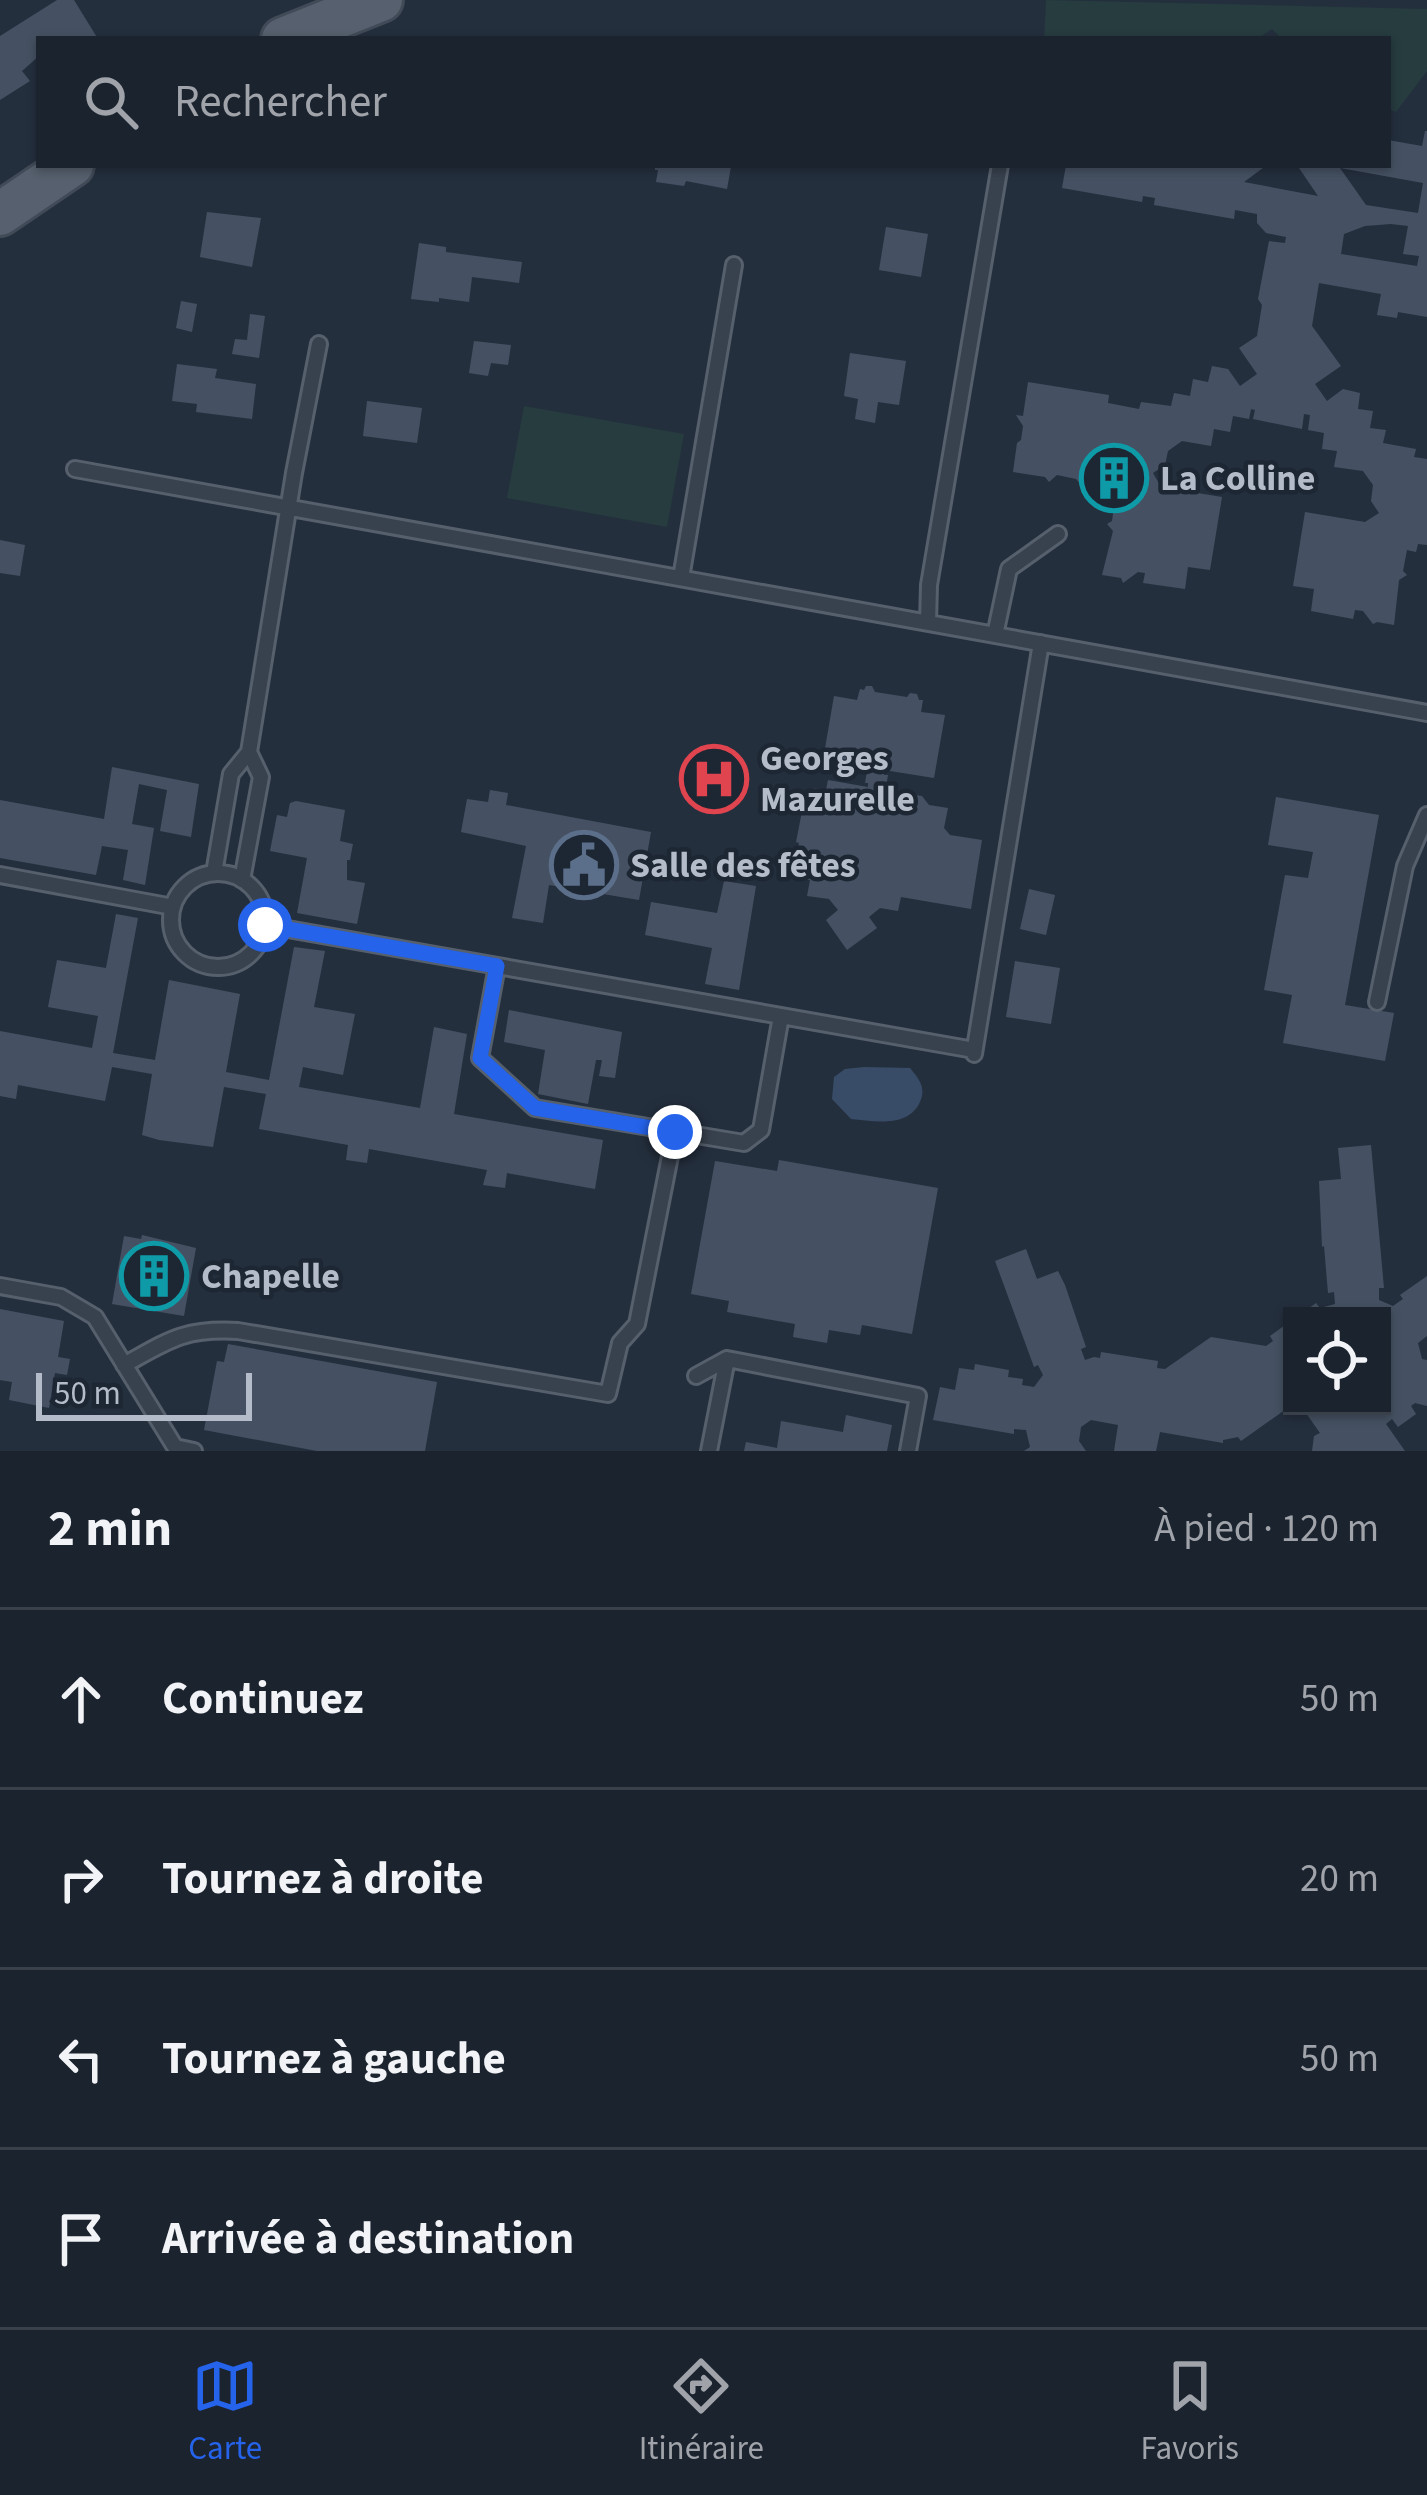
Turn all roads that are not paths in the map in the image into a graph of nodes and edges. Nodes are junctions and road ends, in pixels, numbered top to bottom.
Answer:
1 (381, 0) edge
2 (291, 36) edge
3 (68, 168) edge
4 (999, 168) edge
5 (0, 214) edge
6 (734, 265) dead end
7 (319, 344) dead end
8 (75, 469) dead end
9 (290, 508) junction
10 (1058, 534) dead end
11 (681, 578) junction
12 (928, 623) junction
13 (995, 635) junction
14 (1041, 643) junction
15 (1427, 713) edge
16 (249, 752) junction
17 (1427, 815) edge
18 (214, 873) junction
19 (0, 874) edge
20 (242, 880) junction
21 (173, 907) junction
22 (265, 925) junction
23 (497, 966) junction
24 (1377, 1002) dead end
25 (781, 1016) junction
26 (675, 1132) junction
27 (0, 1286) edge
28 (728, 1359) junction
29 (124, 1365) junction
30 (696, 1376) dead end
31 (176, 1449) edge
32 (194, 1451) edge
33 (709, 1451) edge
34 (908, 1451) edge

1 - 2 main road
3 - 5 main road
4 - 12 lane
6 - 11 lane
7 - 9 lane
8 - 9 lane
9 - 11 lane
9 - 16 lane
10 - 13 lane
11 - 12 lane
12 - 13 lane
13 - 14 lane
14 - 15 lane
14 - 25 lane
16 - 18 lane
16 - 20 lane
17 - 24 lane
18 - 20 lane
18 - 21 lane
19 - 21 lane
20 - 22 lane
21 - 22 lane
22 - 23 lane
23 - 25 lane
23 - 26 lane
25 - 26 lane
26 - 29 lane
27 - 29 lane
28 - 30 lane
28 - 33 lane
28 - 34 lane
29 - 31 lane
31 - 32 lane

